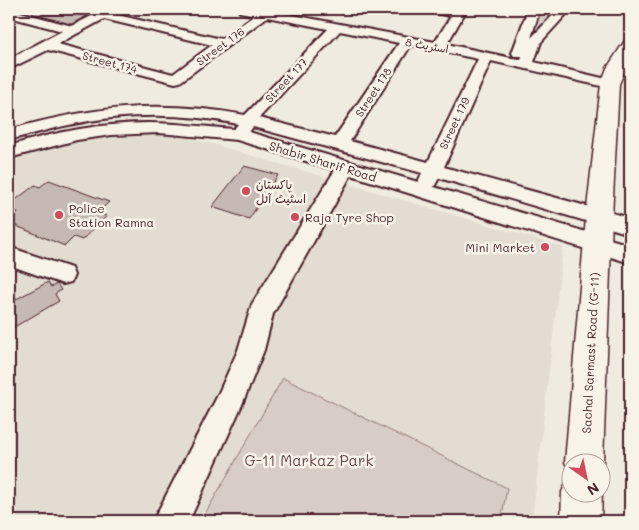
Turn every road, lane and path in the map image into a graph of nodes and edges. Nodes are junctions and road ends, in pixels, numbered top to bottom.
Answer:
1 (244, 9) edge
2 (432, 9) edge
3 (534, 9) edge
4 (565, 9) edge
5 (460, 11) edge
6 (108, 12) edge
7 (9, 13) edge
8 (265, 13) junction
9 (336, 26) junction
10 (74, 30) junction
11 (407, 41) junction
12 (224, 44) junction
13 (46, 45) junction
14 (630, 45) edge
15 (439, 46) junction
16 (9, 53) edge
17 (486, 56) junction
18 (22, 57) junction
19 (521, 63) junction
20 (9, 65) edge
21 (175, 79) joint
22 (610, 84) junction
23 (244, 128) junction
24 (9, 135) edge
25 (9, 152) edge
26 (343, 155) junction
27 (432, 169) junction
28 (424, 191) junction
29 (630, 226) edge
30 (598, 231) junction
31 (630, 254) edge
32 (9, 256) edge
33 (63, 275) dead end
34 (585, 452) edge
35 (581, 502) edge
36 (169, 521) edge
37 (580, 521) edge

1 - 8 street, اسٹریٹ 8
2 - 5 street
3 - 19 street
4 - 19 street
5 - 15 street
6 - 10 street
6 - 12 street
7 - 10 street
8 - 9 street, اسٹریٹ 8
8 - 12 street, Street 176
9 - 11 street, اسٹریٹ 8
9 - 23 street, Street 177
10 - 13 street
11 - 15 street, اسٹریٹ 8
11 - 26 street, Street 178
12 - 21 street, Street 176
13 - 18 street
13 - 21 street, Street 174
14 - 22 main road, Sachal Sarmast Road (G-11)
15 - 17 street, اسٹریٹ 8
16 - 18 street
17 - 19 street, اسٹریٹ 8
17 - 27 street, Street 179
18 - 20 street
19 - 22 street, اسٹریٹ 8
22 - 30 main road, Sachal Sarmast Road (G-11)
23 - 24 street, Shabir Sharif Road
23 - 25 street, Shabir Sharif Road
23 - 26 street, Shabir Sharif Road
26 - 27 street, Shabir Sharif Road
26 - 28 street, Shabir Sharif Road
26 - 36 street, Street 178
27 - 28 street, Street 179
27 - 30 street, Shabir Sharif Road
28 - 30 street, Shabir Sharif Road
29 - 30 street, Shabir Sharif Road
30 - 31 street, Shabir Sharif Road
30 - 34 main road, Sachal Sarmast Road (G-11)
32 - 33 street
35 - 37 main road

